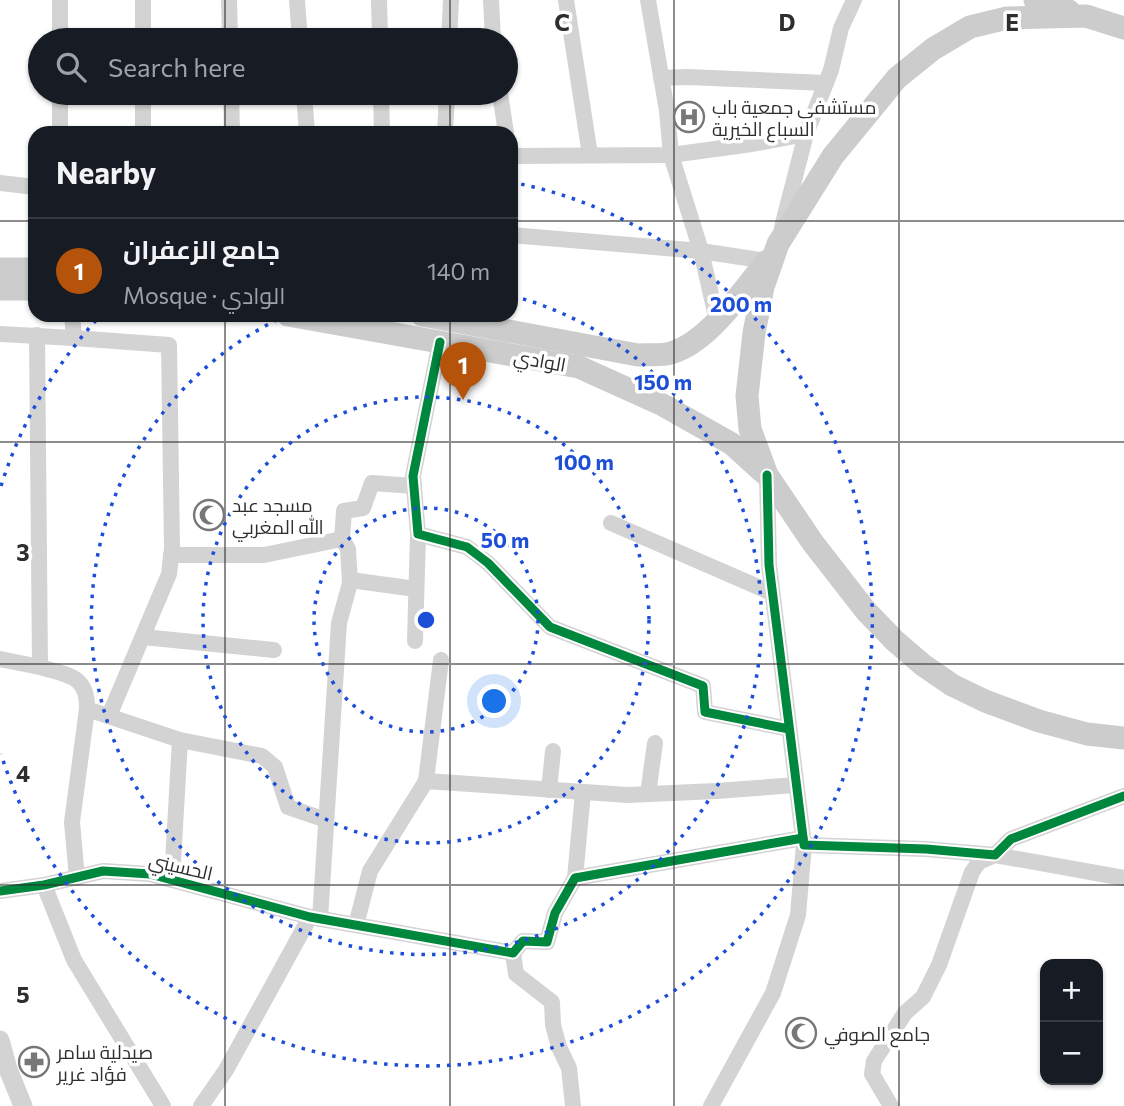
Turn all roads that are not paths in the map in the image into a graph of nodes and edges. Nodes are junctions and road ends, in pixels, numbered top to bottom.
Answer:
1 (60, 0) edge
2 (143, 0) edge
3 (229, 0) edge
4 (297, 0) edge
5 (379, 0) edge
6 (451, 0) edge
7 (491, 0) edge
8 (566, 0) edge
9 (648, 0) edge
10 (854, 0) edge
11 (1035, 0) edge
12 (1086, 16) junction
13 (60, 28) edge
14 (143, 28) edge
15 (230, 28) edge
16 (299, 28) edge
17 (380, 28) edge
18 (450, 28) edge
19 (492, 28) edge
20 (1124, 28) edge
21 (662, 78) junction
22 (826, 83) junction
23 (60, 105) edge
24 (143, 105) edge
25 (231, 105) edge
26 (305, 105) edge
27 (381, 105) edge
28 (446, 105) edge
29 (502, 105) edge
30 (60, 126) edge
31 (143, 126) edge
32 (232, 126) edge
33 (306, 126) edge
34 (382, 126) edge
35 (445, 126) edge
36 (505, 126) edge
37 (806, 134) junction
38 (590, 155) junction
39 (671, 155) junction
40 (518, 156) edge
41 (0, 183) edge
42 (28, 186) edge
43 (518, 236) edge
44 (701, 251) junction
45 (772, 253) junction
46 (28, 269) edge
47 (0, 270) edge
48 (0, 289) edge
49 (28, 289) edge
50 (717, 321) junction
51 (73, 322) edge
52 (327, 322) edge
53 (460, 322) edge
54 (0, 334) edge
55 (37, 335) junction
56 (74, 338) junction
57 (440, 342) junction
58 (766, 475) junction
59 (414, 486) junction
60 (611, 523) dead end
61 (418, 534) junction
62 (342, 539) junction
63 (171, 555) junction
64 (350, 580) junction
65 (416, 589) junction
66 (772, 593) junction
67 (143, 637) junction
68 (415, 641) dead end
69 (274, 650) dead end
70 (0, 659) edge
71 (441, 660) dead end
72 (40, 667) junction
73 (87, 709) junction
74 (109, 716) junction
75 (789, 729) junction
76 (1124, 738) edge
77 (180, 740) junction
78 (655, 743) dead end
79 (553, 751) dead end
80 (426, 781) junction
81 (796, 785) junction
82 (549, 790) junction
83 (583, 792) junction
84 (648, 794) junction
85 (1124, 796) edge
86 (326, 820) junction
87 (804, 842) junction
88 (995, 855) junction
89 (77, 878) junction
90 (575, 878) junction
91 (1124, 878) edge
92 (173, 880) junction
93 (44, 885) junction
94 (0, 891) edge
95 (315, 918) junction
96 (356, 925) junction
97 (513, 953) junction
98 (0, 1041) edge
99 (23, 1106) edge
100 (163, 1106) edge
101 (201, 1106) edge
102 (573, 1106) edge
103 (712, 1106) edge
104 (891, 1106) edge

1 - 13 street
2 - 14 street
3 - 15 street
4 - 16 street
5 - 17 street
6 - 18 street
7 - 19 street
8 - 38 street
9 - 21 street
10 - 22 street
11 - 12 main road
12 - 20 main road
12 - 45 main road
21 - 22 street
21 - 39 street
22 - 37 street
23 - 30 street
24 - 31 street
25 - 32 street
26 - 33 street
27 - 34 street
28 - 35 street
29 - 36 street
37 - 39 street
37 - 45 street
38 - 39 street
38 - 40 street
39 - 44 street
41 - 42 street
43 - 44 street
44 - 45 street
44 - 50 street
45 - 50 main road, الوادي
45 - 58 main road
46 - 47 main road
48 - 49 main road
50 - 53 main road, الوادي
51 - 56 street
52 - 57 main road, الوادي
54 - 55 street
55 - 56 street
55 - 72 street
56 - 63 street
57 - 58 main road, الوادي
57 - 59 street
58 - 66 street
58 - 76 main road
59 - 61 street
59 - 62 street
60 - 66 street
61 - 65 street
61 - 75 street
62 - 63 street
62 - 64 street
63 - 67 street
64 - 65 street
64 - 86 street
65 - 68 street
66 - 75 street
67 - 69 street
67 - 74 street
70 - 72 street
71 - 80 street
72 - 73 street
73 - 74 street
73 - 89 street
74 - 77 street
75 - 81 street
77 - 86 street
77 - 92 street
78 - 84 street
79 - 82 street
80 - 82 street
80 - 96 street
81 - 84 street
81 - 87 street
82 - 83 street
83 - 84 street
83 - 90 street
85 - 88 street
86 - 95 street
87 - 88 street
87 - 90 street
87 - 103 street
88 - 91 street
88 - 104 street
89 - 92 street, الحسيني
89 - 93 street, الحسيني
90 - 97 street
92 - 95 street, الحسيني
93 - 94 street, الحسيني
93 - 100 street
95 - 96 street, الحسيني
95 - 101 street
96 - 97 street, الحسيني
97 - 102 street
98 - 99 street

